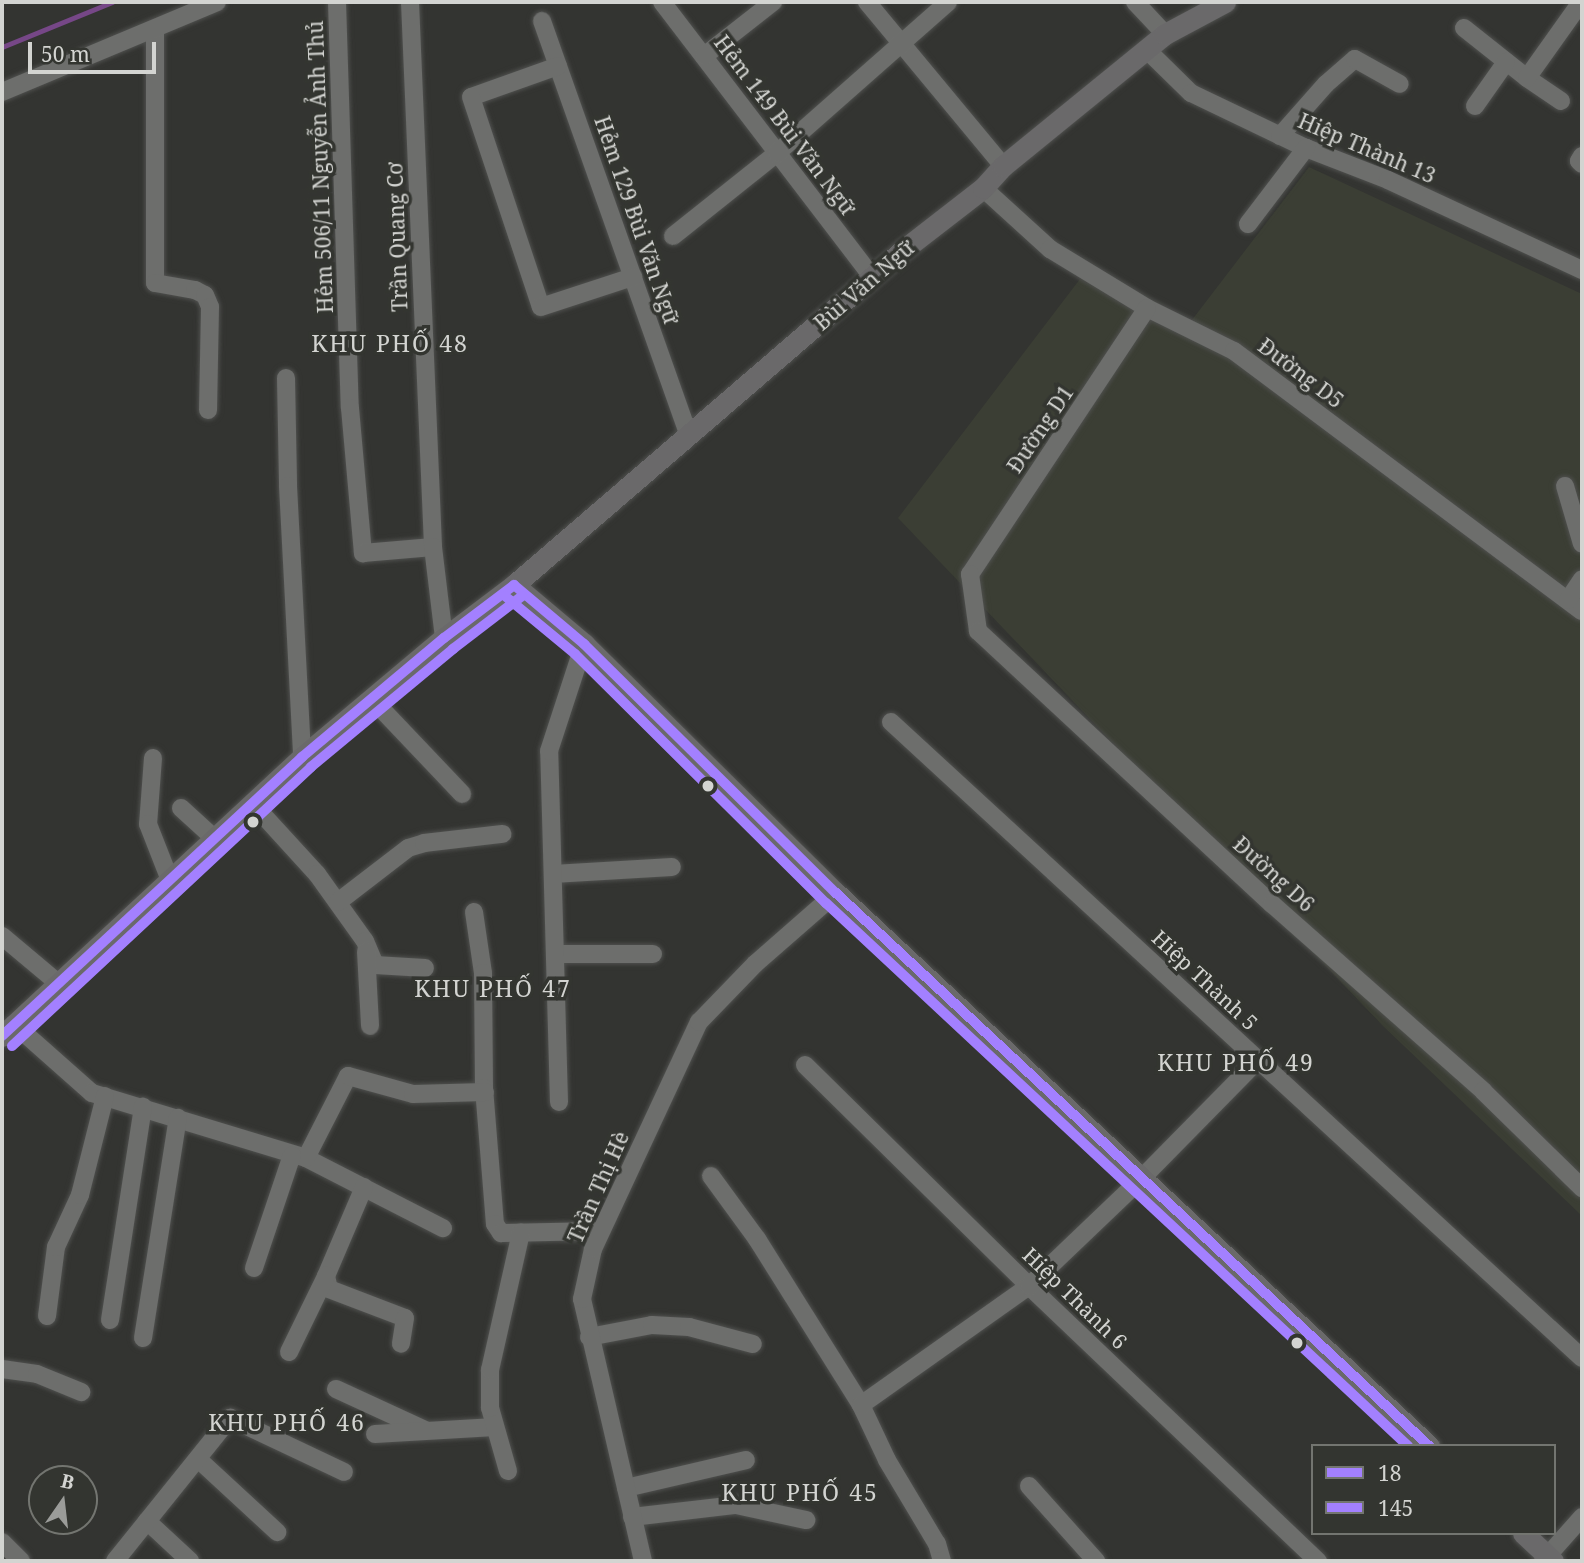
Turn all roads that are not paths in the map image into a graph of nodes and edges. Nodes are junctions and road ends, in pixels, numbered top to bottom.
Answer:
1 (216, 2) edge
2 (337, 2) edge
3 (410, 2) edge
4 (662, 2) edge
5 (773, 2) edge
6 (867, 2) edge
7 (948, 2) edge
8 (1135, 2) edge
9 (1225, 2) edge
10 (1581, 2) edge
11 (541, 21) dead end
12 (1464, 28) dead end
13 (155, 29) junction
14 (1166, 34) junction
15 (901, 41) junction
16 (1146, 50) junction
17 (704, 56) junction
18 (1506, 62) junction
19 (558, 66) junction
20 (1527, 78) junction
21 (1401, 84) dead end
22 (2, 92) edge
23 (1561, 101) dead end
24 (1475, 106) dead end
25 (1280, 136) junction
26 (1306, 148) junction
27 (777, 153) junction
28 (1582, 156) edge
29 (1582, 164) edge
30 (1003, 166) junction
31 (983, 188) junction
32 (1248, 224) dead end
33 (673, 236) dead end
34 (1582, 270) edge
35 (633, 277) junction
36 (872, 277) junction
37 (1147, 309) junction
38 (286, 378) dead end
39 (208, 410) dead end
40 (689, 435) junction
41 (1565, 486) dead end
42 (1582, 544) edge
43 (433, 547) junction
44 (970, 574) joint
45 (1582, 579) edge
46 (514, 584) junction
47 (1575, 606) edge
48 (443, 638) junction
49 (584, 644) junction
50 (372, 699) junction
51 (891, 722) dead end
52 (302, 757) junction
53 (153, 758) dead end
54 (462, 794) dead end
55 (253, 804) junction
56 (181, 808) dead end
57 (502, 834) dead end
58 (215, 839) junction
59 (672, 867) dead end
60 (553, 874) junction
61 (170, 880) junction
62 (835, 893) junction
63 (338, 902) junction
64 (474, 912) dead end
65 (2, 936) edge
66 (365, 941) junction
67 (556, 954) junction
68 (653, 954) dead end
69 (425, 968) dead end
70 (58, 983) junction
71 (370, 1026) dead end
72 (8, 1030) edge
73 (1258, 1060) junction
74 (805, 1065) dead end
75 (485, 1092) junction
76 (105, 1096) junction
77 (559, 1102) dead end
78 (143, 1107) junction
79 (178, 1118) junction
80 (299, 1157) junction
81 (710, 1176) dead end
82 (1141, 1179) junction
83 (364, 1187) junction
84 (1582, 1188) edge
85 (443, 1228) dead end
86 (600, 1231) junction
87 (521, 1232) junction
88 (254, 1268) dead end
89 (326, 1276) junction
90 (1029, 1286) junction
91 (47, 1316) dead end
92 (110, 1320) dead end
93 (589, 1337) junction
94 (143, 1338) dead end
95 (401, 1343) dead end
96 (752, 1344) dead end
97 (289, 1352) dead end
98 (1582, 1357) edge
99 (2, 1369) edge
100 (336, 1389) dead end
101 (81, 1392) dead end
102 (861, 1405) junction
103 (495, 1427) junction
104 (427, 1431) junction
105 (375, 1434) dead end
106 (1427, 1444) edge
107 (198, 1459) junction
108 (746, 1460) dead end
109 (508, 1471) dead end
110 (344, 1472) dead end
111 (1029, 1486) dead end
112 (626, 1488) junction
113 (632, 1517) junction
114 (1582, 1517) edge
115 (806, 1520) dead end
116 (148, 1521) junction
117 (277, 1532) dead end
118 (1525, 1535) edge
119 (2, 1542) edge
120 (1548, 1559) edge
121 (21, 1561) edge
122 (115, 1561) edge
123 (190, 1561) edge
124 (643, 1561) edge
125 (942, 1561) edge
126 (1096, 1561) edge
127 (1318, 1561) edge

1 - 13 street
2 - 43 street, Hẻm 506/11 Nguyễn Ảnh Thủ
3 - 43 street, Trần Quang Cơ
4 - 17 street, Hẻm 149 Bùi Văn Ngữ
5 - 17 street
6 - 15 street
7 - 15 street
8 - 14 street
9 - 14 main road, Bùi Văn Ngữ
10 - 20 street
11 - 19 street, Hẻm 129 Bùi Văn Ngữ
12 - 18 street
13 - 22 street
13 - 39 street
14 - 16 main road, Bùi Văn Ngữ
15 - 27 street
15 - 30 street
16 - 25 street, Hiệp Thành 13
16 - 30 main road, Bùi Văn Ngữ
17 - 27 street, Hẻm 149 Bùi Văn Ngữ
18 - 20 street
18 - 24 street
19 - 35 street, Hẻm 129 Bùi Văn Ngữ
19 - 35 street
20 - 23 street
21 - 25 street
25 - 26 street, Hiệp Thành 13
26 - 32 street
26 - 34 street, Hiệp Thành 13
27 - 33 street
27 - 36 street, Hẻm 149 Bùi Văn Ngữ
28 - 29 street
30 - 31 main road, Bùi Văn Ngữ
31 - 36 main road, Bùi Văn Ngữ
31 - 37 street, Đường D5
35 - 40 street, Hẻm 129 Bùi Văn Ngữ
36 - 40 main road, Bùi Văn Ngữ
37 - 44 street, Đường D1
37 - 47 street, Đường D5
38 - 52 street
40 - 46 main road, Bùi Văn Ngữ
41 - 42 street
43 - 48 street, Trần Quang Cơ
44 - 84 street, Đường D6
45 - 47 street
46 - 48 main road, Bùi Văn Ngữ
46 - 49 main road
48 - 50 main road, Bùi Văn Ngữ
49 - 60 street
49 - 62 main road
50 - 52 main road, Bùi Văn Ngữ
50 - 54 street
51 - 73 street, Hiệp Thành 5
52 - 55 main road, Bùi Văn Ngữ
53 - 61 street
55 - 58 main road, Bùi Văn Ngữ
55 - 63 street
56 - 58 street
57 - 63 street
58 - 61 main road, Bùi Văn Ngữ
59 - 60 street
60 - 67 street
61 - 70 main road, Bùi Văn Ngữ
62 - 82 main road
62 - 86 street, Trần Thị Hè
63 - 66 street
64 - 75 street
65 - 70 street
66 - 69 street
66 - 71 street
67 - 68 street
67 - 77 street
70 - 72 main road, Bùi Văn Ngữ
72 - 76 street
73 - 82 street
73 - 98 street, Hiệp Thành 5
74 - 90 street, Hiệp Thành 6
75 - 80 street
75 - 87 street
76 - 78 street
76 - 91 street
78 - 79 street
78 - 92 street
79 - 80 street
79 - 94 street
80 - 83 street
80 - 88 street
81 - 102 street
82 - 90 street
82 - 106 main road
83 - 85 street
83 - 89 street
86 - 87 street
86 - 93 street, Trần Thị Hè
87 - 103 street
89 - 95 street
89 - 97 street
90 - 102 street
90 - 127 street, Hiệp Thành 6
93 - 96 street
93 - 112 street, Trần Thị Hè
99 - 101 street
100 - 104 street
102 - 125 street
103 - 104 street
103 - 109 street
104 - 105 street
107 - 110 street
107 - 116 street
107 - 117 street
108 - 112 street
111 - 126 street
112 - 113 street, Trần Thị Hè
113 - 115 street
113 - 124 street, Trần Thị Hè
114 - 120 street
116 - 122 street
116 - 123 street
118 - 120 main road
119 - 121 street

